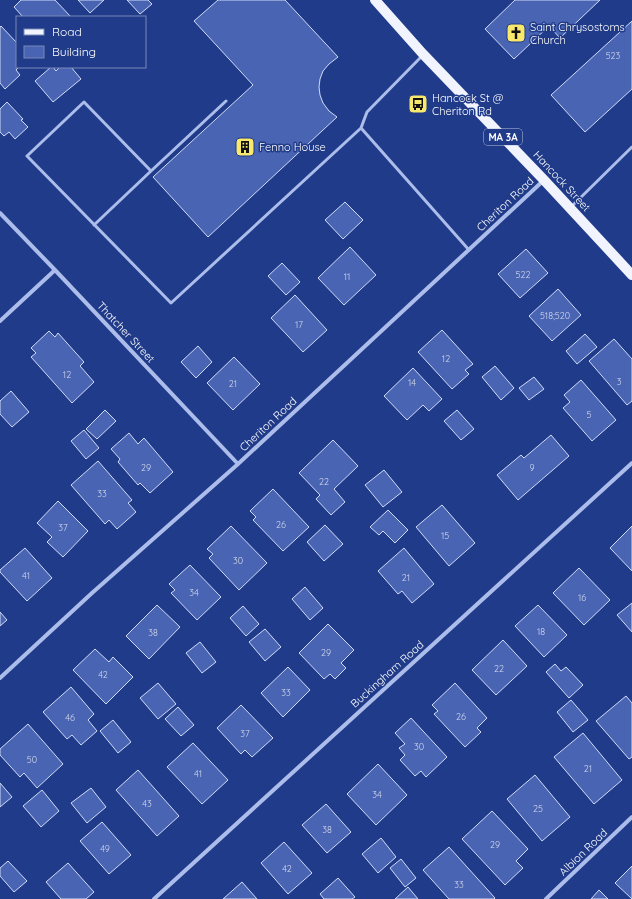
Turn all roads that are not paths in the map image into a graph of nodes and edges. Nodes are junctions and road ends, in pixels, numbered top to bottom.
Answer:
1 (375, 0) edge
2 (423, 54) junction
3 (226, 101) dead end
4 (361, 128) junction
5 (632, 147) edge
6 (151, 171) junction
7 (544, 180) junction
8 (570, 208) junction
9 (0, 213) edge
10 (94, 225) junction
11 (469, 250) junction
12 (55, 270) junction
13 (632, 275) edge
14 (0, 321) edge
15 (632, 463) edge
16 (238, 464) junction
17 (0, 678) edge
18 (632, 817) edge
19 (154, 899) edge
20 (546, 899) edge

1 - 2 main road, Hancock Street / MA 3A
2 - 4 lane
2 - 7 main road, Hancock Street / MA 3A
3 - 6 lane
4 - 10 lane
4 - 11 lane
5 - 8 lane
6 - 10 lane
6 - 10 lane
7 - 8 main road, Hancock Street / MA 3A
7 - 11 street, Cheriton Road
8 - 13 main road, Hancock Street / MA 3A
9 - 12 street, Thatcher Street
11 - 16 street, Cheriton Road
12 - 14 street
12 - 16 street, Thatcher Street
15 - 19 street, Buckingham Road
16 - 17 street, Cheriton Road
18 - 20 street, Albion Road

